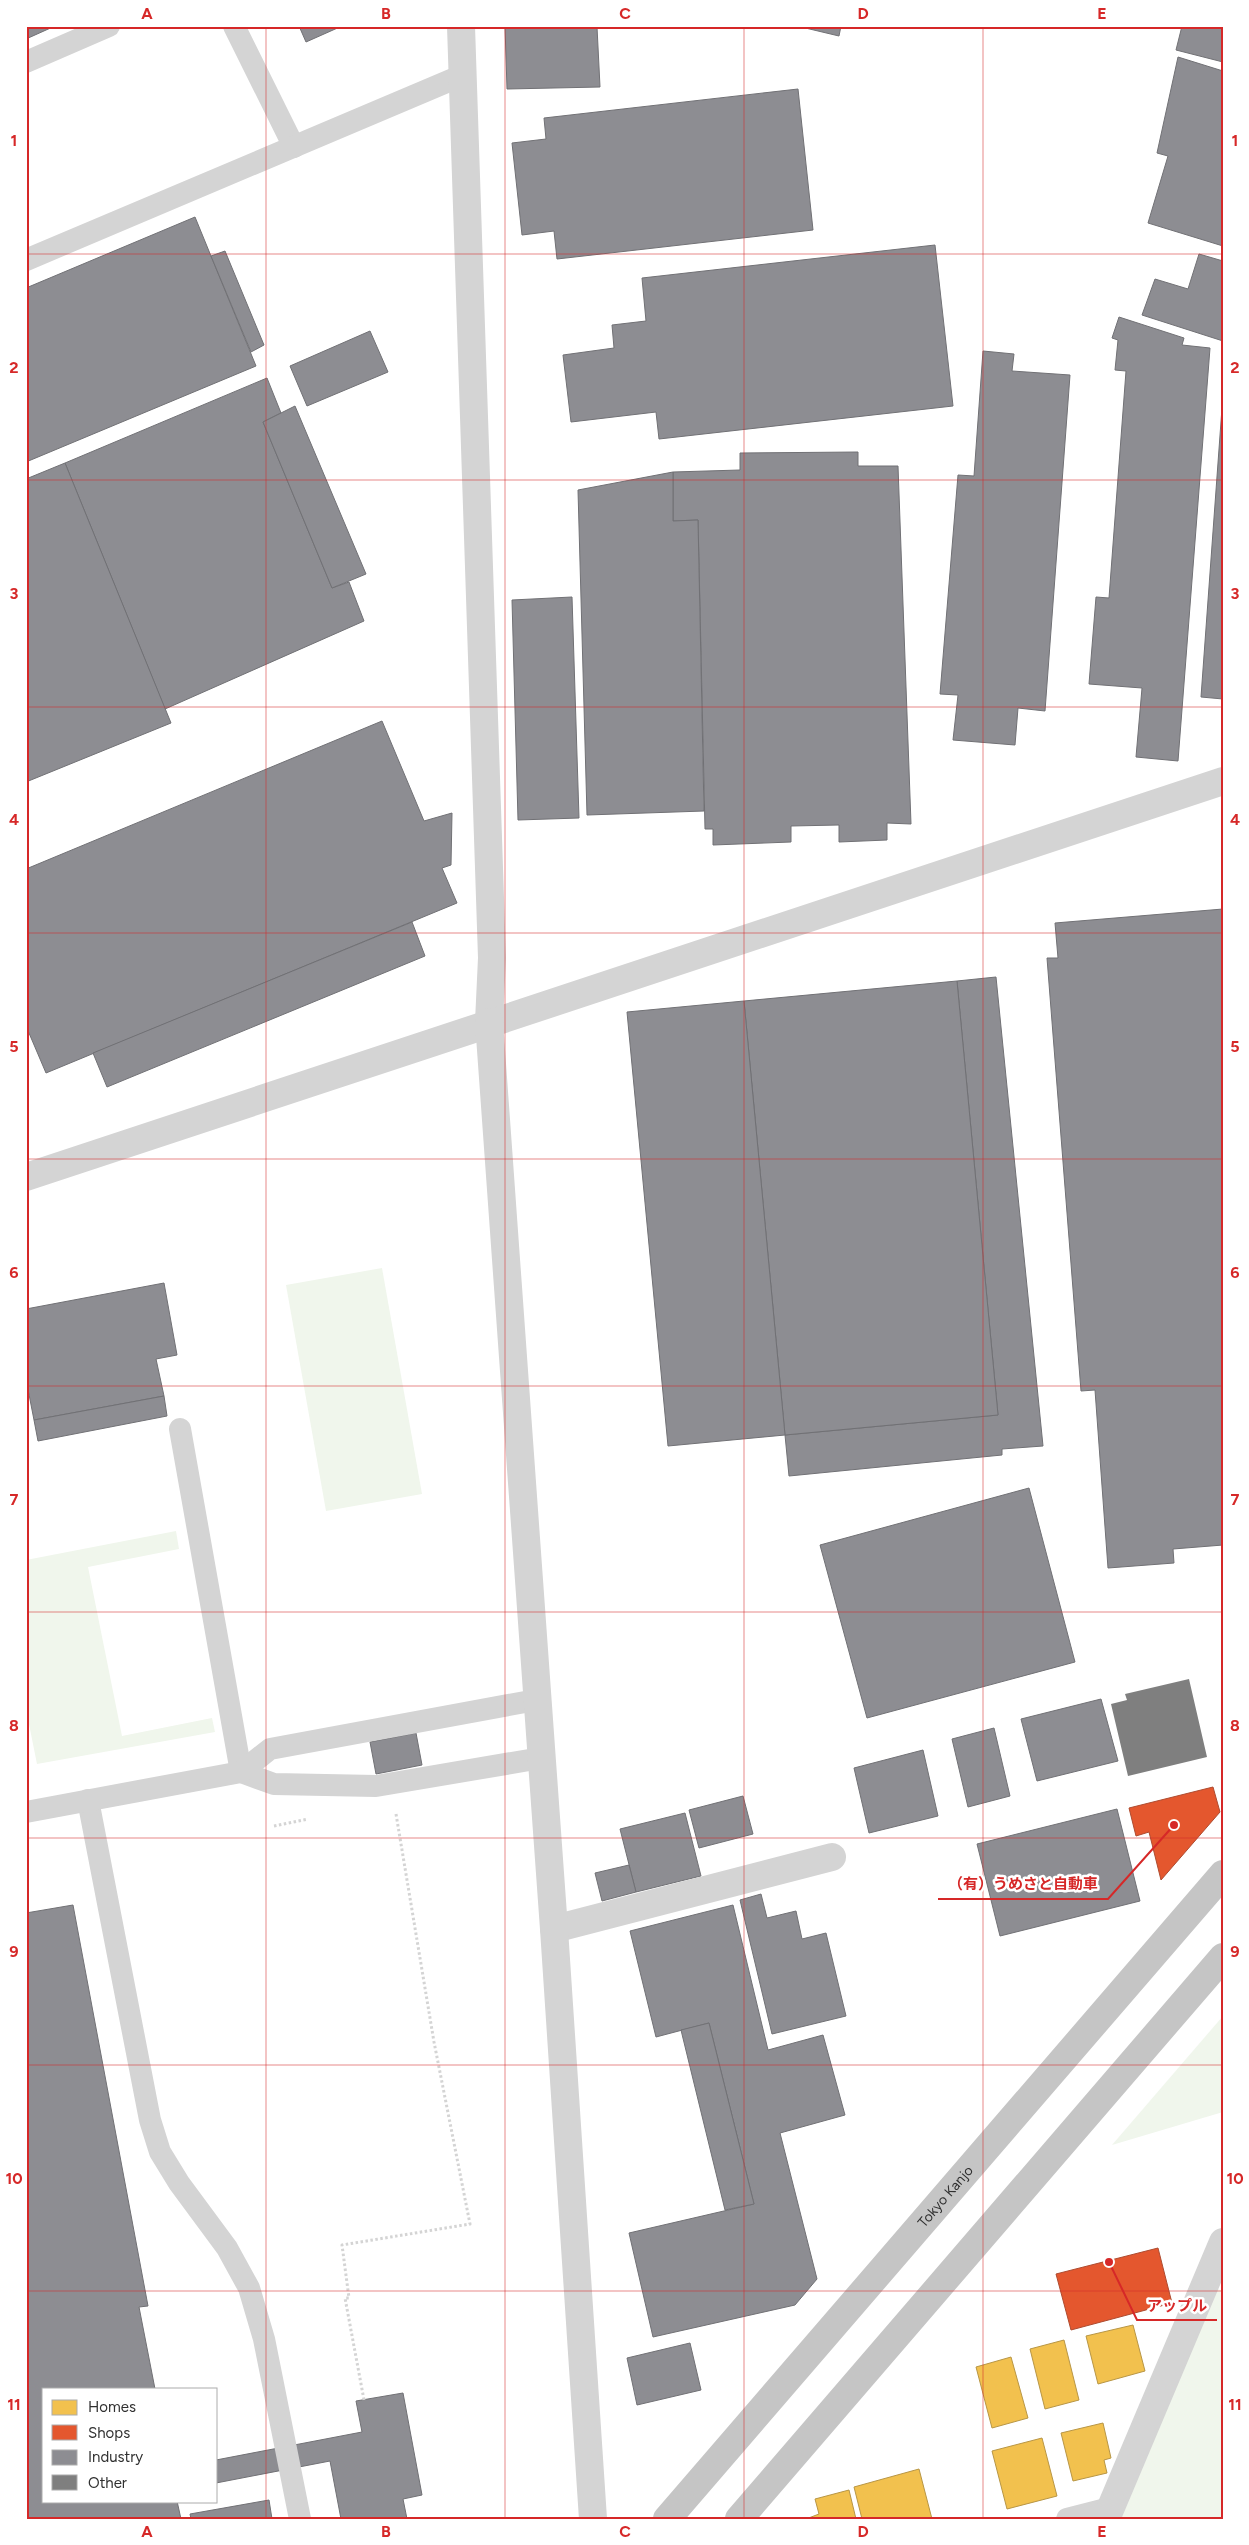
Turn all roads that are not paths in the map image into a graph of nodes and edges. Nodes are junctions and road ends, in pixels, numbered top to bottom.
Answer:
1 (109, 26) edge
2 (234, 26) edge
3 (461, 26) edge
4 (26, 62) edge
5 (463, 75) junction
6 (294, 148) junction
7 (26, 260) edge
8 (1223, 780) edge
9 (489, 1022) junction
10 (26, 1177) edge
11 (180, 1429) dead end
12 (536, 1700) junction
13 (541, 1758) junction
14 (241, 1772) junction
15 (88, 1800) junction
16 (26, 1812) edge
17 (832, 1856) dead end
18 (1223, 1874) edge
19 (554, 1929) junction
20 (1223, 1957) edge
21 (1223, 2242) edge
22 (1108, 2513) edge
23 (300, 2519) edge
24 (593, 2519) edge
25 (668, 2519) edge
26 (739, 2519) edge
27 (1067, 2519) edge

1 - 4 lane
2 - 6 lane
3 - 5 street
5 - 6 lane
5 - 9 street
6 - 7 lane
8 - 9 street
9 - 10 street
9 - 12 street
11 - 14 lane
12 - 13 street
12 - 14 lane
13 - 14 lane
13 - 19 street
14 - 15 lane
15 - 16 lane
15 - 23 lane
17 - 19 street
18 - 25 highway, Tokyo Kanjo
19 - 24 street
20 - 26 highway
21 - 22 street
22 - 27 lane

